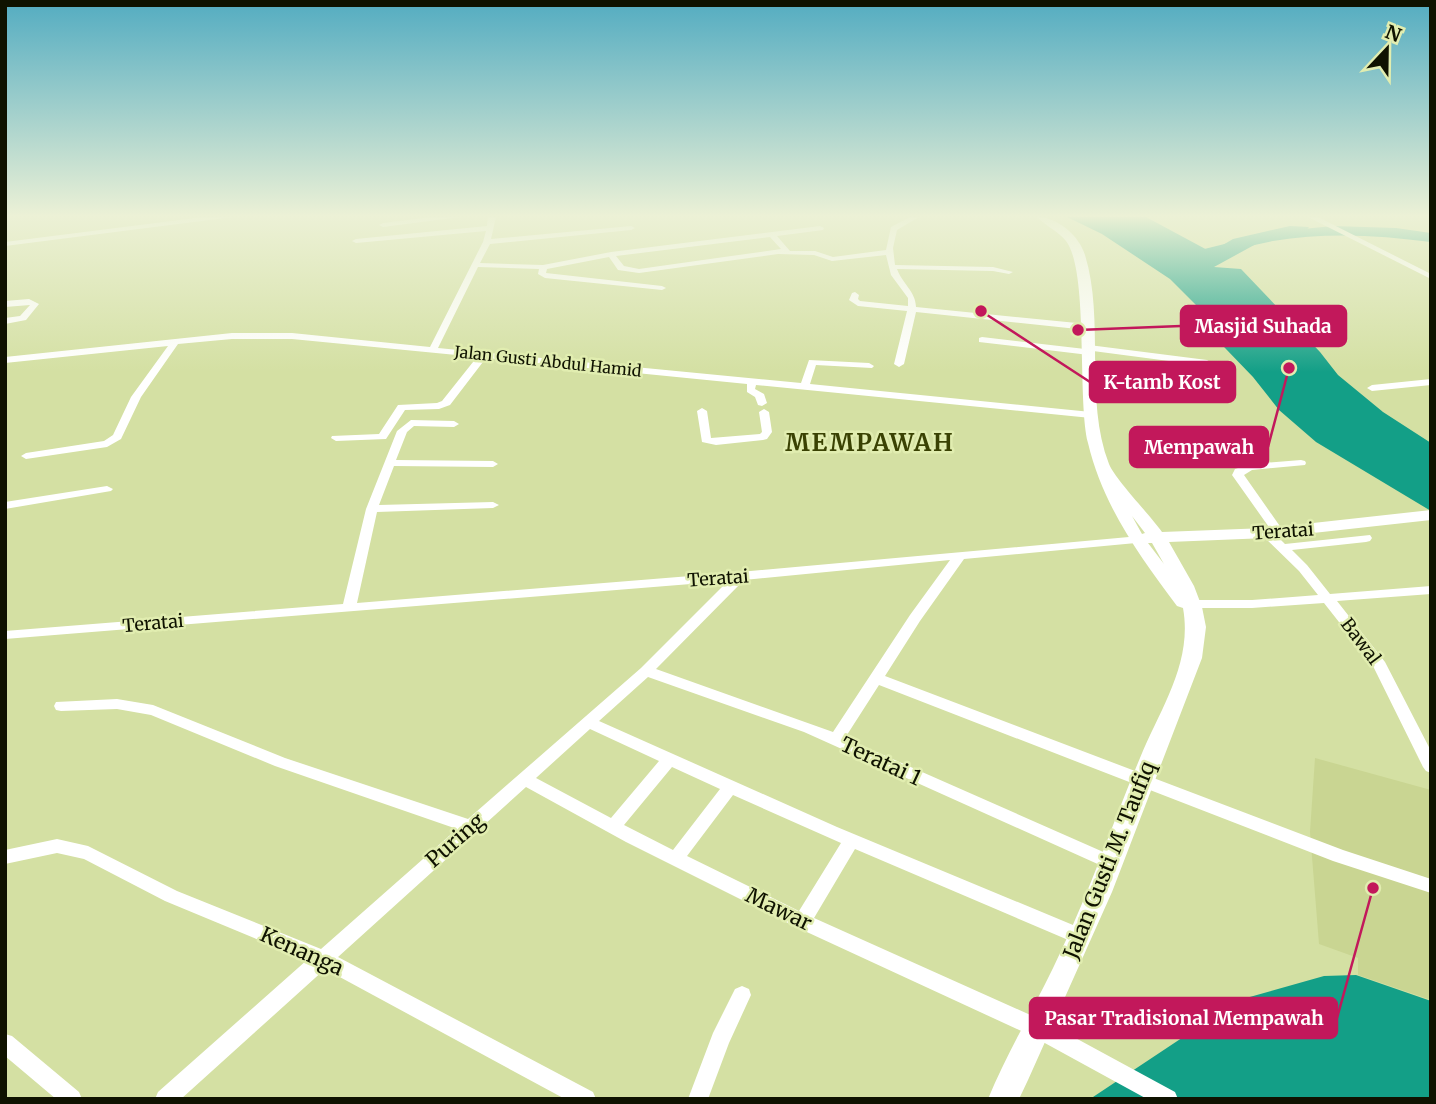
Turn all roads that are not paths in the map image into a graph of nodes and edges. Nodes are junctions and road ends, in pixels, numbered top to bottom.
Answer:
1 (665, 268) edge
2 (474, 269) edge
3 (543, 269) edge
4 (623, 269) edge
5 (660, 269) edge
6 (893, 269) edge
7 (969, 269) edge
8 (1080, 269) edge
9 (1414, 269) edge
10 (1009, 272) dead end
11 (1431, 277) edge
12 (855, 295) dead end
13 (5, 304) edge
14 (912, 309) junction
15 (5, 321) edge
16 (1087, 327) junction
17 (982, 340) dead end
18 (174, 343) junction
19 (433, 349) junction
20 (1089, 350) junction
21 (484, 354) junction
22 (5, 360) edge
23 (1207, 363) dead end
24 (899, 364) dead end
25 (869, 366) dead end
26 (752, 381) junction
27 (1431, 382) edge
28 (805, 386) junction
29 (1372, 388) dead end
30 (702, 411) dead end
31 (1091, 415) junction
32 (454, 424) dead end
33 (336, 438) dead end
34 (26, 456) dead end
35 (1301, 463) dead end
36 (389, 464) junction
37 (493, 464) dead end
38 (1103, 468) junction
39 (107, 489) dead end
40 (493, 505) dead end
41 (5, 506) edge
42 (372, 509) junction
43 (1431, 515) edge
44 (1276, 537) junction
45 (1157, 538) junction
46 (1366, 538) dead end
47 (1136, 539) junction
48 (959, 557) junction
49 (740, 576) junction
50 (1431, 590) edge
51 (1328, 599) junction
52 (349, 607) junction
53 (1191, 608) junction
54 (5, 635) edge
55 (646, 671) junction
56 (876, 678) junction
57 (61, 706) dead end
58 (588, 722) junction
59 (836, 740) junction
60 (668, 760) junction
61 (1431, 767) edge
62 (525, 779) junction
63 (1142, 780) junction
64 (730, 787) junction
65 (469, 827) junction
66 (613, 827) junction
67 (851, 841) junction
68 (5, 857) edge
69 (676, 859) junction
70 (1111, 863) junction
71 (1431, 886) edge
72 (802, 921) junction
73 (1079, 936) junction
74 (322, 958) junction
75 (742, 995) dead end
76 (1039, 1029) junction
77 (5, 1043) edge
78 (72, 1099) edge
79 (165, 1099) edge
80 (586, 1099) edge
81 (698, 1099) edge
82 (1003, 1099) edge
83 (1168, 1099) edge

1 - 3 street
2 - 19 street
4 - 5 street
6 - 14 street
7 - 10 street
8 - 16 main road
9 - 11 street
12 - 14 street
13 - 15 street
14 - 16 street
14 - 24 street
16 - 20 main road
17 - 20 street
18 - 19 street, Jalan Gusti Abdul Hamid
18 - 22 street, Jalan Gusti Abdul Hamid
18 - 34 street
19 - 21 street, Jalan Gusti Abdul Hamid
20 - 23 street
20 - 31 main road
21 - 26 street, Jalan Gusti Abdul Hamid
21 - 33 street
25 - 28 street
26 - 28 street, Jalan Gusti Abdul Hamid
26 - 30 street
27 - 29 street
28 - 31 street, Jalan Gusti Abdul Hamid
31 - 38 main road
32 - 36 street
35 - 44 street, Bawal
36 - 37 street
36 - 42 street
38 - 45 main road
38 - 47 main road
39 - 41 street
40 - 42 street
42 - 52 street
43 - 44 main road, Teratai
44 - 45 main road, Teratai
44 - 46 street
44 - 51 street, Bawal
45 - 47 main road, Teratai
45 - 53 main road
47 - 48 street, Teratai
47 - 53 main road
48 - 49 street, Teratai
48 - 56 street
49 - 52 street, Teratai
49 - 55 street, Puring
50 - 51 street
51 - 53 street
51 - 61 street, Bawal
52 - 54 street, Teratai
53 - 63 main road, Jalan Gusti M. Taufiq
55 - 58 street, Puring
55 - 59 street, Teratai 1
56 - 59 street
56 - 63 street
57 - 65 street
58 - 60 street
58 - 62 street, Puring
59 - 70 street, Teratai 1
60 - 64 street
60 - 66 street
62 - 65 street, Puring
62 - 66 street, Mawar
63 - 70 main road, Jalan Gusti M. Taufiq
63 - 71 street
64 - 67 street
64 - 69 street
65 - 74 street, Puring
66 - 69 street, Mawar
67 - 72 street
67 - 73 street
68 - 74 street, Kenanga
69 - 72 street, Mawar
70 - 73 main road, Jalan Gusti M. Taufiq
72 - 76 street, Mawar
73 - 76 main road, Jalan Gusti M. Taufiq
74 - 79 street, Puring
74 - 80 street, Kenanga
75 - 81 street
76 - 82 main road, Jalan Gusti M. Taufiq
76 - 83 street, Mawar
77 - 78 street

